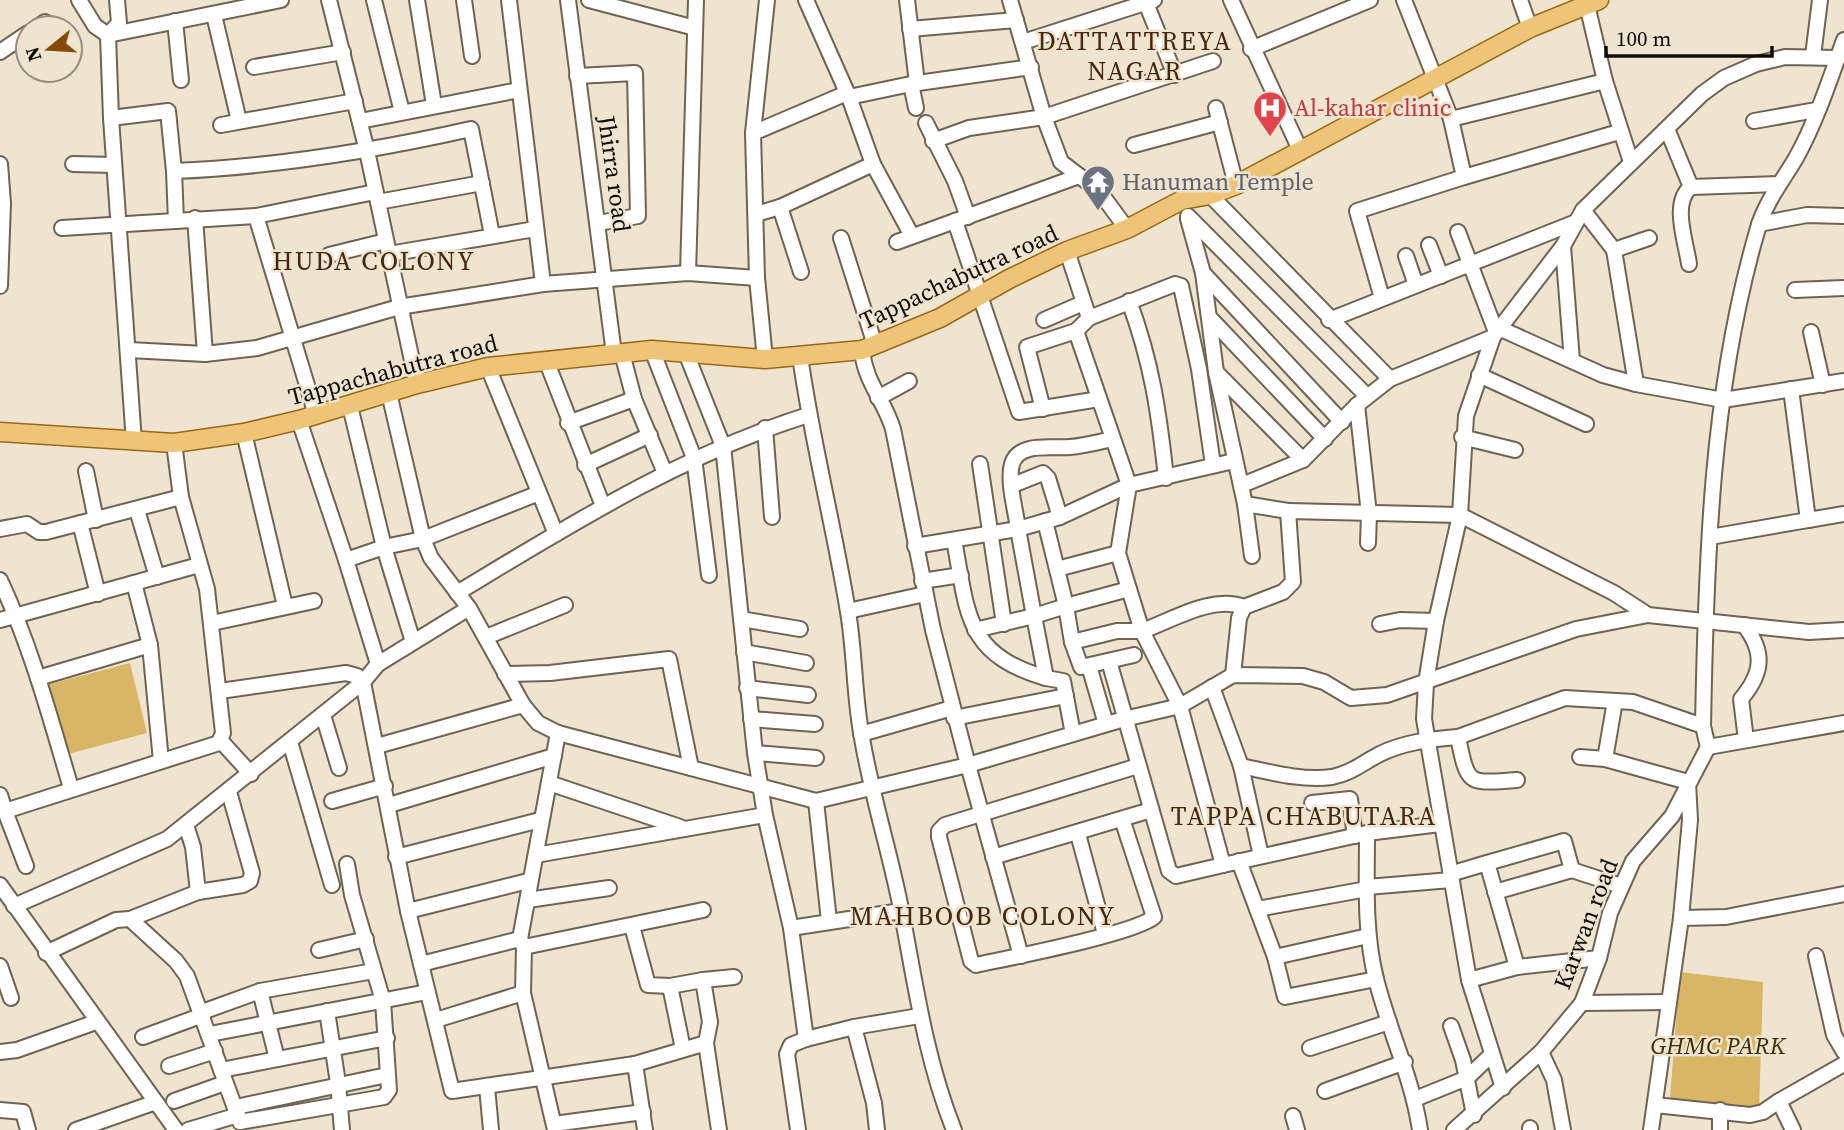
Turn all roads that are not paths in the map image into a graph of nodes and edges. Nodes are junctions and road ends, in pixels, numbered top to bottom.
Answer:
1 (79, 0) edge
2 (117, 0) edge
3 (281, 0) edge
4 (329, 0) edge
5 (374, 0) edge
6 (417, 0) edge
7 (464, 0) edge
8 (509, 0) edge
9 (571, 0) edge
10 (589, 0) edge
11 (696, 0) edge
12 (767, 0) edge
13 (806, 0) edge
14 (907, 0) edge
15 (1010, 0) edge
16 (1231, 0) edge
17 (1370, 0) edge
18 (1404, 0) edge
19 (1520, 0) edge
20 (1820, 0) edge
21 (1150, 1) edge
22 (1593, 3) edge
23 (1125, 5) edge
24 (214, 15) junction
25 (1016, 20) junction
26 (175, 21) junction
27 (695, 28) junction
28 (1530, 28) junction
29 (909, 29) junction
30 (108, 35) junction
31 (1844, 40) edge
32 (1023, 42) junction
33 (1251, 49) junction
34 (343, 52) junction
35 (472, 56) dead end
36 (1813, 56) junction
37 (1838, 58) junction
38 (1213, 61) dead end
39 (254, 67) dead end
40 (1031, 67) junction
41 (1175, 75) junction
42 (578, 76) junction
43 (1434, 78) junction
44 (181, 80) dead end
45 (1605, 81) junction
46 (914, 84) junction
47 (519, 90) junction
48 (848, 95) junction
49 (355, 100) junction
50 (434, 104) junction
51 (916, 108) dead end
52 (1816, 110) junction
53 (402, 112) junction
54 (1044, 117) junction
55 (111, 118) junction
56 (1451, 120) junction
57 (239, 121) junction
58 (360, 121) junction
59 (1754, 121) dead end
60 (926, 123) dead end
61 (221, 125) dead end
62 (1667, 129) junction
63 (1619, 132) junction
64 (753, 133) junction
65 (933, 141) junction
66 (1134, 145) dead end
67 (367, 150) junction
68 (1301, 152) junction
69 (1631, 162) junction
70 (0, 164) edge
71 (73, 164) dead end
72 (873, 164) junction
73 (114, 165) junction
74 (174, 171) junction
75 (1079, 176) junction
76 (1464, 177) junction
77 (482, 183) junction
78 (1779, 184) junction
79 (1236, 185) junction
80 (1691, 187) junction
81 (1210, 195) junction
82 (377, 197) junction
83 (1, 203) edge
84 (780, 207) junction
85 (1185, 208) junction
86 (756, 214) junction
87 (256, 216) junction
88 (1580, 216) junction
89 (1844, 216) edge
90 (195, 218) junction
91 (961, 219) junction
92 (176, 220) junction
93 (598, 223) junction
94 (1759, 224) junction
95 (119, 225) junction
96 (62, 228) dead end
97 (535, 229) junction
98 (1127, 229) junction
99 (1458, 232) dead end
100 (492, 235) junction
101 (912, 236) junction
102 (841, 238) dead end
103 (1649, 239) dead end
104 (897, 242) dead end
105 (1429, 245) dead end
106 (1563, 246) junction
107 (387, 247) junction
108 (1614, 250) junction
109 (1067, 251) junction
110 (329, 255) dead end
111 (1406, 256) dead end
112 (1689, 264) dead end
113 (1470, 265) junction
114 (801, 272) dead end
115 (688, 273) junction
116 (1202, 273) junction
117 (1441, 276) junction
118 (757, 278) junction
119 (606, 281) junction
120 (542, 284) junction
121 (1416, 285) junction
122 (0, 286) edge
123 (1844, 288) edge
124 (1795, 290) dead end
125 (979, 295) junction
126 (1382, 298) junction
127 (1129, 301) junction
128 (1083, 303) junction
129 (399, 307) junction
130 (1089, 318) junction
131 (1210, 318) junction
132 (1044, 320) dead end
133 (1329, 320) junction
134 (1076, 331) junction
135 (1496, 332) junction
136 (1811, 332) dead end
137 (291, 336) junction
138 (868, 347) junction
139 (128, 350) junction
140 (652, 350) junction
141 (618, 353) junction
142 (686, 353) junction
143 (205, 354) junction
144 (800, 356) junction
145 (765, 359) junction
146 (546, 360) junction
147 (1572, 361) junction
148 (488, 367) junction
149 (1216, 372) junction
150 (1033, 373) junction
151 (1479, 375) junction
152 (1390, 379) junction
153 (1009, 380) junction
154 (909, 381) dead end
155 (1844, 381) edge
156 (418, 384) junction
157 (1636, 384) junction
158 (1823, 385) junction
159 (1791, 389) junction
160 (389, 393) junction
161 (878, 398) junction
162 (634, 399) junction
163 (1099, 399) junction
164 (1723, 400) junction
165 (1362, 401) junction
166 (350, 406) junction
167 (1043, 409) junction
168 (808, 415) junction
169 (308, 418) junction
170 (1342, 422) junction
171 (568, 423) junction
172 (1586, 424) dead end
173 (765, 428) junction
174 (0, 432) edge
175 (244, 433) junction
176 (650, 435) junction
177 (1462, 437) junction
178 (1112, 439) junction
179 (1325, 439) junction
180 (134, 442) junction
181 (174, 443) junction
182 (723, 446) junction
183 (1515, 450) dead end
184 (694, 458) junction
185 (1303, 460) junction
186 (1234, 461) junction
187 (980, 464) dead end
188 (585, 465) junction
189 (1213, 465) junction
190 (86, 471) dead end
191 (665, 473) junction
192 (1166, 478) junction
193 (1013, 485) junction
194 (1129, 485) junction
195 (1242, 485) junction
196 (539, 493) junction
197 (181, 497) junction
198 (1245, 504) junction
199 (603, 506) junction
200 (137, 510) junction
201 (1288, 511) junction
202 (1369, 514) junction
203 (1844, 514) edge
204 (1460, 515) junction
205 (772, 517) dead end
206 (1060, 517) junction
207 (96, 520) junction
208 (1808, 520) junction
209 (1045, 521) junction
210 (80, 523) junction
211 (0, 529) edge
212 (1018, 529) junction
213 (556, 534) junction
214 (990, 534) junction
215 (1710, 537) junction
216 (424, 539) junction
217 (954, 540) junction
218 (1368, 543) dead end
219 (915, 546) junction
220 (384, 547) junction
221 (1118, 553) junction
222 (1252, 556) dead end
223 (346, 560) junction
224 (199, 565) junction
225 (1057, 569) junction
226 (709, 575) dead end
227 (961, 575) junction
228 (157, 577) junction
229 (0, 580) edge
230 (134, 583) junction
231 (924, 587) junction
232 (1129, 589) junction
233 (457, 593) junction
234 (98, 594) junction
235 (314, 601) dead end
236 (285, 606) junction
237 (565, 606) dead end
238 (1066, 606) junction
239 (1244, 607) junction
240 (468, 608) junction
241 (848, 611) junction
242 (16, 615) junction
243 (1648, 615) junction
244 (1034, 617) junction
245 (741, 619) junction
246 (0, 620) edge
247 (1436, 621) junction
248 (1705, 622) junction
249 (212, 623) junction
250 (1004, 624) junction
251 (1380, 624) dead end
252 (1744, 625) junction
253 (800, 629) dead end
254 (975, 630) junction
255 (1844, 630) edge
256 (1142, 631) junction
257 (486, 637) junction
258 (413, 642) junction
259 (1072, 642) junction
260 (150, 645) junction
261 (744, 652) junction
262 (1134, 655) dead end
263 (1109, 661) junction
264 (806, 663) dead end
265 (378, 664) junction
266 (1089, 666) junction
267 (505, 674) junction
268 (1233, 675) junction
269 (38, 678) junction
270 (1046, 678) junction
271 (363, 682) junction
272 (1426, 682) junction
273 (1212, 687) junction
274 (747, 688) junction
275 (220, 691) junction
276 (808, 695) dead end
277 (1066, 696) junction
278 (1615, 701) junction
279 (523, 705) junction
280 (1180, 706) junction
281 (953, 713) junction
282 (323, 715) junction
283 (751, 719) junction
284 (1124, 719) junction
285 (1844, 723) edge
286 (815, 724) dead end
287 (1106, 724) junction
288 (1703, 726) junction
289 (558, 733) junction
290 (861, 734) junction
291 (1073, 734) junction
292 (1458, 737) junction
293 (1426, 739) junction
294 (220, 740) junction
295 (1745, 740) junction
296 (290, 742) junction
297 (377, 746) junction
298 (1708, 747) junction
299 (755, 753) junction
300 (554, 756) junction
301 (1580, 757) dead end
302 (816, 758) dead end
303 (1605, 759) junction
304 (161, 761) junction
305 (968, 765) junction
306 (1138, 766) junction
307 (1241, 766) junction
308 (339, 768) dead end
309 (691, 768) junction
310 (251, 775) junction
311 (1517, 780) dead end
312 (1688, 782) junction
313 (549, 783) junction
314 (385, 786) junction
315 (71, 788) junction
316 (762, 788) junction
317 (871, 790) junction
318 (229, 792) junction
319 (0, 795) edge
320 (332, 801) dead end
321 (816, 801) junction
322 (1312, 803) dead end
323 (389, 805) junction
324 (1151, 810) junction
325 (5, 811) junction
326 (765, 815) junction
327 (982, 816) junction
328 (1122, 819) junction
329 (540, 820) junction
330 (1440, 824) junction
331 (186, 825) junction
332 (682, 827) junction
333 (1078, 834) junction
334 (1361, 835) junction
335 (536, 855) junction
336 (1261, 856) junction
337 (396, 857) junction
338 (993, 857) junction
339 (1239, 862) junction
340 (1488, 863) junction
341 (347, 864) dead end
342 (1223, 865) junction
343 (26, 866) dead end
344 (1572, 870) junction
345 (1450, 877) junction
346 (528, 881) junction
347 (332, 885) dead end
348 (1621, 886) junction
349 (609, 888) dead end
350 (1367, 888) junction
351 (198, 892) junction
352 (1495, 892) junction
353 (1844, 894) edge
354 (5, 897) edge
355 (528, 900) junction
356 (1257, 909) junction
357 (704, 910) dead end
358 (408, 911) junction
359 (901, 911) junction
360 (1681, 918) junction
361 (130, 919) junction
362 (829, 921) junction
363 (632, 926) junction
364 (791, 928) junction
365 (1105, 934) junction
366 (1368, 936) junction
367 (366, 939) junction
368 (522, 943) junction
369 (319, 950) dead end
370 (46, 953) junction
371 (1021, 956) junction
372 (1816, 956) dead end
373 (1275, 957) junction
374 (1599, 958) junction
375 (421, 964) junction
376 (0, 966) edge
377 (1517, 967) junction
378 (374, 971) junction
379 (734, 977) dead end
380 (1376, 979) junction
381 (703, 980) junction
382 (1469, 980) junction
383 (670, 986) junction
384 (260, 991) junction
385 (427, 992) junction
386 (523, 993) junction
387 (11, 998) dead end
388 (383, 1001) junction
389 (1669, 1002) junction
390 (1582, 1003) junction
391 (327, 1011) junction
392 (202, 1013) junction
393 (919, 1016) junction
394 (436, 1020) junction
395 (267, 1021) junction
396 (96, 1022) junction
397 (1389, 1022) junction
398 (1451, 1026) dead end
399 (854, 1027) junction
400 (210, 1034) junction
401 (143, 1037) dead end
402 (387, 1038) junction
403 (806, 1039) junction
404 (706, 1043) junction
405 (1842, 1043) edge
406 (334, 1048) junction
407 (1310, 1048) dead end
408 (683, 1049) junction
409 (215, 1051) junction
410 (0, 1052) edge
411 (1541, 1052) junction
412 (1491, 1055) junction
413 (276, 1059) junction
414 (1405, 1062) junction
415 (635, 1064) junction
416 (1844, 1064) edge
417 (169, 1066) dead end
418 (387, 1074) junction
419 (223, 1076) junction
420 (542, 1077) junction
421 (1466, 1078) junction
422 (338, 1083) junction
423 (487, 1087) junction
424 (1503, 1088) junction
425 (1325, 1091) dead end
426 (1415, 1099) junction
427 (156, 1101) junction
428 (174, 1101) dead end
429 (1779, 1101) junction
430 (340, 1104) junction
431 (1655, 1105) junction
432 (0, 1110) edge
433 (1720, 1110) junction
434 (237, 1111) junction
435 (643, 1112) junction
436 (1474, 1115) junction
437 (554, 1127) edge
438 (28, 1130) edge
439 (76, 1130) edge
440 (176, 1130) edge
441 (188, 1130) edge
442 (342, 1130) edge
443 (491, 1130) edge
444 (645, 1130) edge
445 (719, 1130) edge
446 (798, 1130) edge
447 (877, 1130) edge
448 (954, 1130) edge
449 (1420, 1130) edge
450 (1454, 1130) edge
451 (1563, 1130) edge
452 (1651, 1130) edge
453 (1720, 1130) edge
454 (1793, 1130) edge

1 - 30 street
2 - 30 street
3 - 24 street
4 - 34 street
5 - 53 street
6 - 50 street
7 - 35 street
8 - 47 street
9 - 42 street, Jhirra road
10 - 27 street
11 - 27 street
12 - 64 street
13 - 48 street
14 - 29 street
15 - 25 street
16 - 33 street
17 - 33 street
18 - 43 street
19 - 28 street
20 - 36 street
21 - 23 street
21 - 41 street
22 - 28 main road, Tappachabutra road
22 - 45 street
23 - 32 street
24 - 26 street
24 - 57 street
25 - 29 street
25 - 32 street
26 - 30 street
26 - 44 street
27 - 115 street
28 - 43 main road, Tappachabutra road
29 - 46 street
30 - 55 street
31 - 37 street
32 - 40 street
33 - 68 street
34 - 39 street
34 - 49 street
36 - 37 street
36 - 62 street
37 - 52 street
38 - 41 street
40 - 46 street
40 - 54 street
41 - 54 street
42 - 93 street, Jhirra road
42 - 93 street
43 - 56 street
43 - 68 main road, Tappachabutra road
45 - 56 street
45 - 63 street
46 - 48 street
46 - 51 street
47 - 50 street
47 - 97 street
48 - 64 street
48 - 72 street
49 - 57 street
49 - 58 street
50 - 53 street
52 - 59 street
52 - 78 street
53 - 58 street
54 - 65 street
54 - 75 street
55 - 73 street
55 - 74 street
56 - 76 street
57 - 61 street
58 - 67 street
60 - 65 street
62 - 69 street
62 - 80 street
63 - 69 street
63 - 76 street
64 - 86 street
65 - 91 street
66 - 79 street
67 - 74 street
67 - 77 street
67 - 82 street
68 - 79 main road, Tappachabutra road
69 - 88 street
70 - 83 street
71 - 73 street
72 - 84 street
72 - 101 street
73 - 95 street
74 - 92 street
75 - 91 street
75 - 98 street
76 - 126 street
77 - 82 street
77 - 100 street
78 - 80 street
78 - 94 street
79 - 81 main road, Tappachabutra road
80 - 112 street
81 - 85 main road, Tappachabutra road
81 - 133 street
82 - 87 street
82 - 107 street
83 - 122 street
84 - 86 street
84 - 114 street
85 - 98 main road, Tappachabutra road
85 - 116 street
85 - 165 street
86 - 118 street
87 - 90 street
87 - 137 street
88 - 106 street
88 - 108 street
88 - 113 street
89 - 94 street
90 - 92 street
90 - 143 street
91 - 101 street
91 - 125 street
92 - 95 street
93 - 119 street, Jhirra road
94 - 164 street
95 - 96 street
95 - 139 street
97 - 100 street
97 - 120 street
98 - 109 main road, Tappachabutra road
99 - 113 street
100 - 107 street
101 - 104 street
102 - 138 street
103 - 108 street
105 - 117 street
106 - 135 street
106 - 147 street
107 - 110 street
107 - 129 street
108 - 157 street
109 - 125 main road, Tappachabutra road
109 - 128 street
111 - 121 street
113 - 117 street
113 - 135 street
115 - 118 street
115 - 119 street
116 - 131 street
116 - 170 street
117 - 121 street
118 - 145 street
119 - 120 street
119 - 141 street, Jhirra road
120 - 129 street
121 - 126 street
123 - 124 street
125 - 138 main road, Tappachabutra road
125 - 153 street
126 - 133 street
127 - 130 street
127 - 189 street
127 - 192 street
128 - 130 street
128 - 132 street
129 - 137 street
129 - 156 street
130 - 134 street
131 - 149 street
131 - 179 street
133 - 152 street
134 - 150 street
134 - 163 street
135 - 147 street
135 - 151 street
135 - 152 street
136 - 158 street
137 - 143 street
137 - 169 street
138 - 144 main road, Tappachabutra road
138 - 161 street
139 - 143 street
139 - 180 street
140 - 141 main road, Tappachabutra road
140 - 142 main road, Tappachabutra road
140 - 184 street
141 - 146 main road, Tappachabutra road
141 - 162 street, Jhirra road
142 - 145 main road, Tappachabutra road
142 - 182 street
144 - 145 main road, Tappachabutra road
144 - 168 street
146 - 148 main road, Tappachabutra road
146 - 171 street
147 - 157 street
148 - 156 main road, Tappachabutra road
148 - 196 street
149 - 185 street
149 - 186 street
150 - 153 street
150 - 167 street
151 - 172 street
151 - 177 street
152 - 165 street
153 - 167 street
154 - 161 street
155 - 158 street
156 - 160 main road, Tappachabutra road
157 - 164 street
158 - 159 street
159 - 164 street
159 - 208 street
160 - 166 main road, Tappachabutra road
160 - 216 street
161 - 219 street
162 - 171 street
162 - 176 street, Jhirra road
163 - 167 street
163 - 178 street
164 - 215 street
165 - 170 street
165 - 202 street
166 - 169 main road, Tappachabutra road
166 - 220 street
168 - 173 street
168 - 241 street
169 - 175 main road, Tappachabutra road
169 - 223 street
170 - 179 street
171 - 188 street
173 - 182 street
173 - 205 street
174 - 180 main road, Tappachabutra road
175 - 181 main road, Tappachabutra road
175 - 236 street
176 - 188 street
176 - 191 street, Jhirra road
177 - 183 street
177 - 204 street
178 - 193 street
178 - 194 street
179 - 185 street
180 - 181 main road, Tappachabutra road
181 - 197 street
182 - 184 street
182 - 245 street
184 - 191 street
184 - 226 street
185 - 195 street
186 - 189 street
186 - 195 street
187 - 214 street
188 - 199 street
189 - 192 street
190 - 207 street
191 - 199 street
192 - 194 street
193 - 206 street
193 - 212 street
194 - 206 street
194 - 221 street
195 - 198 street
196 - 213 street
196 - 216 street
197 - 200 street
197 - 224 street
198 - 201 street
198 - 222 street
199 - 213 street
200 - 207 street
200 - 228 street
201 - 202 street
201 - 239 street
202 - 204 street
202 - 218 street
203 - 208 street
204 - 243 street
204 - 247 street
206 - 209 street
207 - 210 street
208 - 215 street
209 - 212 street
209 - 225 street
210 - 211 street
210 - 234 street
212 - 214 street
212 - 244 street
213 - 233 street
214 - 217 street
214 - 250 street
215 - 248 street
216 - 220 street
216 - 233 street
217 - 219 street
217 - 227 street
219 - 231 street
220 - 223 street
220 - 258 street
221 - 225 street
221 - 232 street
223 - 265 street
224 - 228 street
224 - 249 street
225 - 238 street
227 - 231 street
227 - 254 street
228 - 230 street
229 - 242 street
230 - 234 street
230 - 260 street
231 - 241 street
231 - 281 street
232 - 238 street
232 - 256 street
233 - 240 street
234 - 242 street
235 - 236 street
236 - 249 street
237 - 257 street
238 - 244 street
238 - 259 street
239 - 256 street
239 - 268 street
240 - 257 street
240 - 258 street
241 - 290 street
242 - 246 street
242 - 269 street
243 - 248 street
243 - 272 street
244 - 250 street
244 - 270 street
245 - 253 street
245 - 261 street
247 - 251 street
247 - 272 street
248 - 252 street
248 - 288 street
249 - 275 street
250 - 254 street
252 - 255 street
252 - 295 street
254 - 270 street
256 - 259 street
256 - 280 street
257 - 267 street
258 - 265 street
259 - 266 street
260 - 269 street
260 - 304 street
261 - 264 street
261 - 274 street
262 - 263 street
263 - 266 street
263 - 284 street
265 - 271 street
266 - 287 street
267 - 279 street
267 - 309 street
268 - 272 street
268 - 273 street
269 - 315 street
270 - 277 street
271 - 275 street
271 - 282 street
271 - 297 street
272 - 293 street
273 - 280 street
273 - 307 street
274 - 276 street
274 - 283 street
275 - 294 street
277 - 281 street
277 - 291 street
278 - 288 street
278 - 292 street
278 - 303 street
279 - 289 street
279 - 297 street
280 - 284 street
280 - 342 street
281 - 290 street
281 - 305 street
282 - 296 street
282 - 308 street
283 - 286 street
283 - 299 street
284 - 287 street
284 - 306 street
285 - 295 street
287 - 291 street
288 - 298 street
289 - 300 street
289 - 309 street
290 - 317 street
291 - 305 street
292 - 293 street
292 - 311 street
293 - 307 street
293 - 330 street
294 - 304 street
294 - 310 street
295 - 298 street
296 - 310 street
296 - 347 street
297 - 314 street
298 - 312 street, Karwan road
299 - 302 street
299 - 316 street
300 - 313 street
300 - 323 street
301 - 303 street
303 - 312 street
304 - 315 street
305 - 317 street
305 - 327 street
306 - 324 street
306 - 327 street
307 - 336 street
309 - 316 street
310 - 318 street
312 - 348 street, Karwan road
312 - 360 street
313 - 329 street
313 - 332 street
314 - 320 street
314 - 323 street
315 - 325 street
316 - 321 street
316 - 326 street
317 - 321 street
317 - 359 street
318 - 331 street
318 - 351 street
319 - 325 street
321 - 362 street
322 - 334 street
323 - 337 street
324 - 328 street
324 - 342 street
325 - 343 street
326 - 332 street
326 - 364 street
327 - 338 street
327 - 371 street
328 - 333 street
328 - 365 street
329 - 335 street
329 - 337 street
330 - 334 street
330 - 345 street
331 - 351 street
331 - 354 street
332 - 335 street
333 - 338 street
333 - 365 street
334 - 336 street
334 - 350 street
335 - 346 street
336 - 339 street
337 - 358 street
338 - 371 street
339 - 342 street
339 - 356 street
340 - 344 street
340 - 345 street
340 - 352 street
341 - 367 street
344 - 348 street
344 - 352 street
345 - 350 street
345 - 382 street
346 - 355 street
346 - 358 street
348 - 374 street, Karwan road
349 - 355 street
350 - 356 street
350 - 366 street
351 - 361 street
352 - 377 street
353 - 360 street
354 - 370 street
355 - 368 street
356 - 373 street
357 - 363 street
358 - 375 street
359 - 362 street
359 - 393 street
360 - 389 street
361 - 370 street
361 - 392 street
362 - 364 street
363 - 368 street
363 - 383 street
364 - 403 street
365 - 371 street
366 - 373 street
366 - 380 street
367 - 369 street
367 - 378 street
368 - 375 street
368 - 386 street
370 - 396 street
372 - 405 street
373 - 380 street
374 - 377 street
374 - 390 street, Karwan road
375 - 385 street
376 - 387 street
377 - 382 street
378 - 384 street
378 - 388 street
379 - 381 street
380 - 397 street
381 - 383 street
381 - 404 street
382 - 412 street
383 - 408 street
384 - 392 street
384 - 395 street
385 - 388 street
385 - 394 street
386 - 394 street
386 - 420 street
388 - 391 street
388 - 402 street
389 - 390 street
389 - 431 street
390 - 411 street, Karwan road
391 - 395 street
391 - 406 street
392 - 400 street
392 - 401 street
393 - 399 street
393 - 448 street
394 - 423 street
395 - 400 street
395 - 413 street
396 - 410 street
396 - 427 street
397 - 407 street
397 - 414 street
398 - 421 street
399 - 403 street
399 - 447 street
400 - 409 street
402 - 406 street
402 - 418 street
403 - 446 street
404 - 408 street
404 - 445 street
406 - 413 street
406 - 422 street
408 - 415 street
409 - 417 street
409 - 419 street
411 - 424 street, Karwan road
411 - 451 street
412 - 421 street
412 - 424 street
413 - 419 street
414 - 425 street
414 - 426 street
415 - 420 street
415 - 435 street
416 - 429 street
418 - 422 street
418 - 430 street
419 - 428 street
419 - 434 street
420 - 423 street
420 - 437 street
421 - 426 street
421 - 436 street
422 - 430 street
422 - 434 street
423 - 443 street
424 - 436 street, Karwan road
426 - 449 street
427 - 439 street
427 - 440 street
429 - 433 street
429 - 454 street
430 - 434 street
430 - 442 street
431 - 433 street
431 - 452 street
432 - 438 street
433 - 453 street
434 - 441 street
435 - 437 street
435 - 444 street
436 - 450 street, Karwan road

